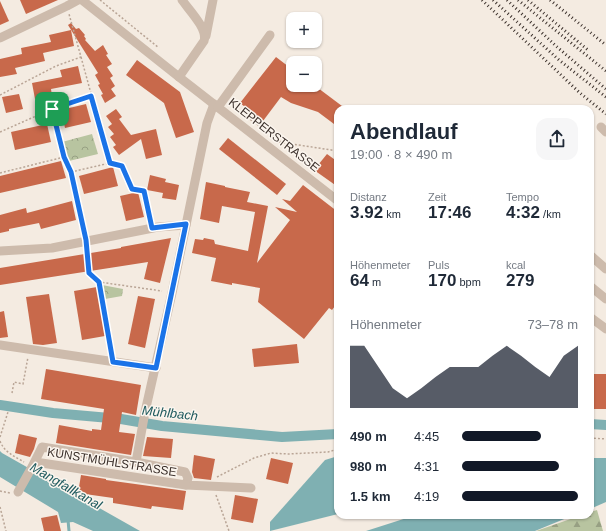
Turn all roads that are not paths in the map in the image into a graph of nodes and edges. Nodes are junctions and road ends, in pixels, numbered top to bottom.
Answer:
1 (78, 0) edge
2 (82, 0) edge
3 (182, 0) edge
4 (213, 0) edge
5 (270, 35) dead end
6 (206, 36) junction
7 (0, 38) edge
8 (178, 77) junction
9 (216, 106) junction
10 (334, 198) edge
11 (186, 224) junction
12 (0, 251) edge
13 (594, 258) edge
14 (606, 269) edge
15 (594, 289) edge
16 (606, 299) edge
17 (594, 320) edge
18 (605, 326) edge
19 (0, 345) edge
20 (156, 368) junction
21 (136, 462) junction
22 (34, 464) junction
23 (186, 485) junction
24 (251, 488) dead end
25 (18, 492) dead end

1 - 7 street
2 - 8 street, KLEPPERSTRASSE
3 - 6 street
4 - 6 street
5 - 9 street, KUNSTMÜHLSTRASSE
6 - 8 street
8 - 9 street, KLEPPERSTRASSE
9 - 10 street, KLEPPERSTRASSE
9 - 11 street, KUNSTMÜHLSTRASSE
11 - 12 street
11 - 20 street, KUNSTMÜHLSTRASSE
13 - 14 street
15 - 16 street
17 - 18 street
19 - 20 street
20 - 21 street, KUNSTMÜHLSTRASSE
21 - 22 street, KUNSTMÜHLSTRASSE
21 - 23 street, KUNSTMÜHLSTRASSE
22 - 23 street, KUNSTMÜHLSTRASSE
22 - 25 street
23 - 24 street, KUNSTMÜHLSTRASSE

